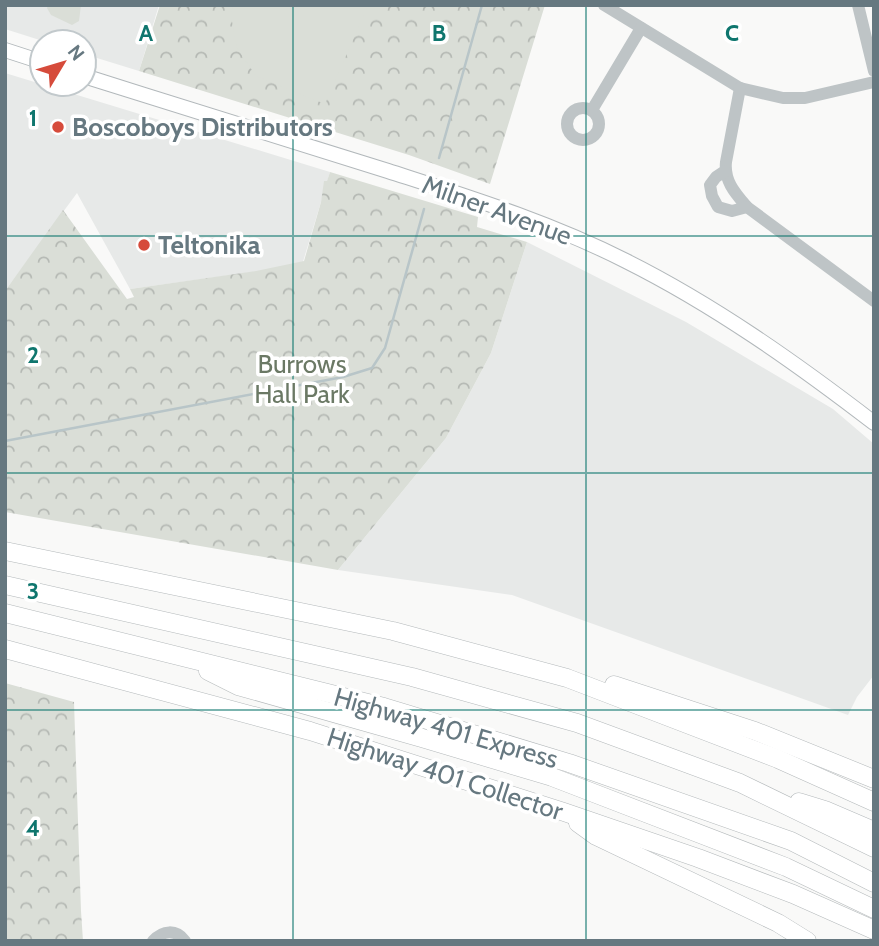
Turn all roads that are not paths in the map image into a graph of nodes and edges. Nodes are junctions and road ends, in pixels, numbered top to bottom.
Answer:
1 (604, 5) edge
2 (858, 5) edge
3 (641, 27) junction
4 (5, 50) edge
5 (28, 57) edge
6 (874, 71) edge
7 (98, 80) edge
8 (874, 82) edge
9 (740, 88) junction
10 (592, 110) dead end
11 (725, 171) junction
12 (747, 207) junction
13 (874, 301) edge
14 (874, 423) edge
15 (5, 551) edge
16 (5, 584) edge
17 (5, 613) edge
18 (5, 649) edge
19 (177, 655) junction
20 (567, 678) junction
21 (874, 779) edge
22 (740, 783) junction
23 (874, 802) edge
24 (564, 812) junction
25 (874, 831) edge
26 (874, 848) edge
27 (874, 883) edge
28 (874, 909) edge
29 (874, 930) edge
30 (153, 941) edge
31 (185, 941) edge
32 (807, 941) edge

1 - 3 street
2 - 6 street
3 - 9 street
3 - 10 street
4 - 5 main road
7 - 14 main road, Milner Avenue
8 - 9 street
9 - 11 street
11 - 12 street
11 - 12 street
12 - 13 street
15 - 20 highway
16 - 22 highway, Highway 401 Express
17 - 19 highway, Highway 401 Express
18 - 24 highway, Highway 401 Collector
19 - 27 highway, Highway 401 Express
19 - 28 highway
20 - 21 highway
20 - 23 highway
22 - 25 highway
22 - 26 highway, Highway 401 Express
24 - 29 highway, Highway 401 Collector
24 - 32 highway
30 - 31 street

